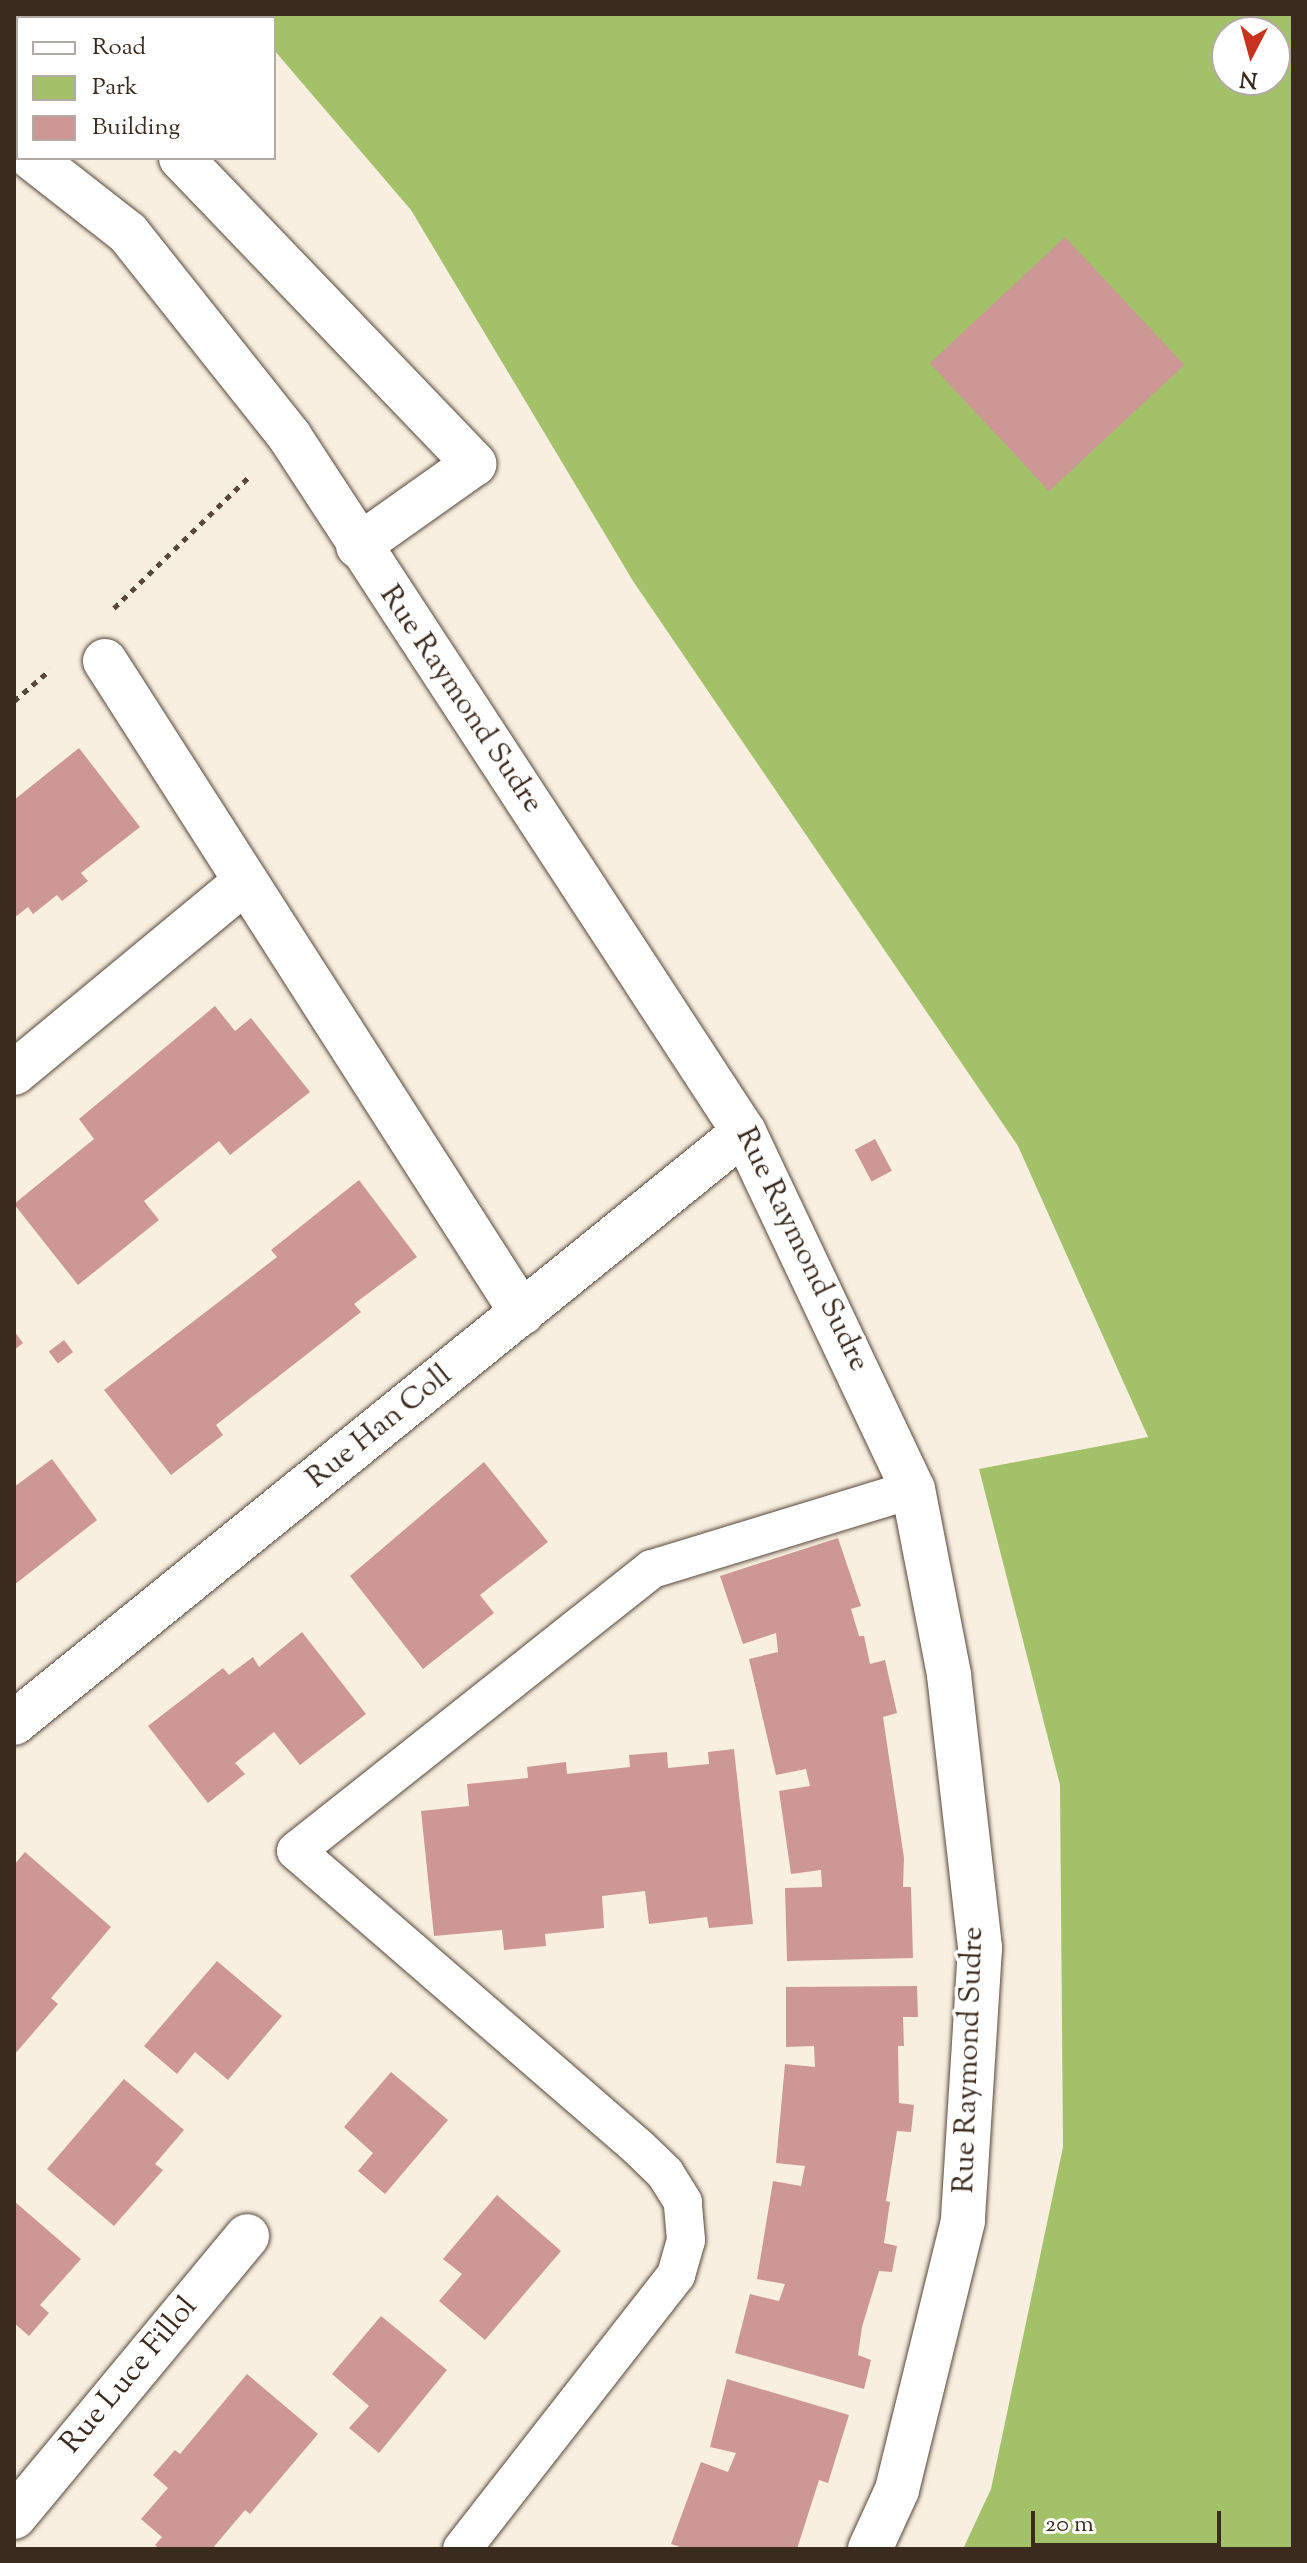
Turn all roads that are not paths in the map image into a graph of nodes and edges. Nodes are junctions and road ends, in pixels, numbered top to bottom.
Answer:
1 (35, 160) edge
2 (183, 160) edge
3 (358, 546) junction
4 (105, 661) dead end
5 (245, 882) junction
6 (14, 1073) edge
7 (744, 1132) junction
8 (522, 1313) junction
9 (913, 1489) junction
10 (14, 1723) edge
11 (247, 2236) dead end
12 (14, 2517) edge
13 (462, 2549) edge
14 (870, 2549) edge

1 - 3 street, Rue Raymond Sudre
2 - 3 street
3 - 7 street, Rue Raymond Sudre
4 - 5 street
5 - 6 street
5 - 8 street
7 - 8 street, Rue Han Coll
7 - 9 street, Rue Raymond Sudre
8 - 10 street, Rue Han Coll
9 - 13 lane
9 - 14 street, Rue Raymond Sudre
11 - 12 street, Rue Luce Fillol

